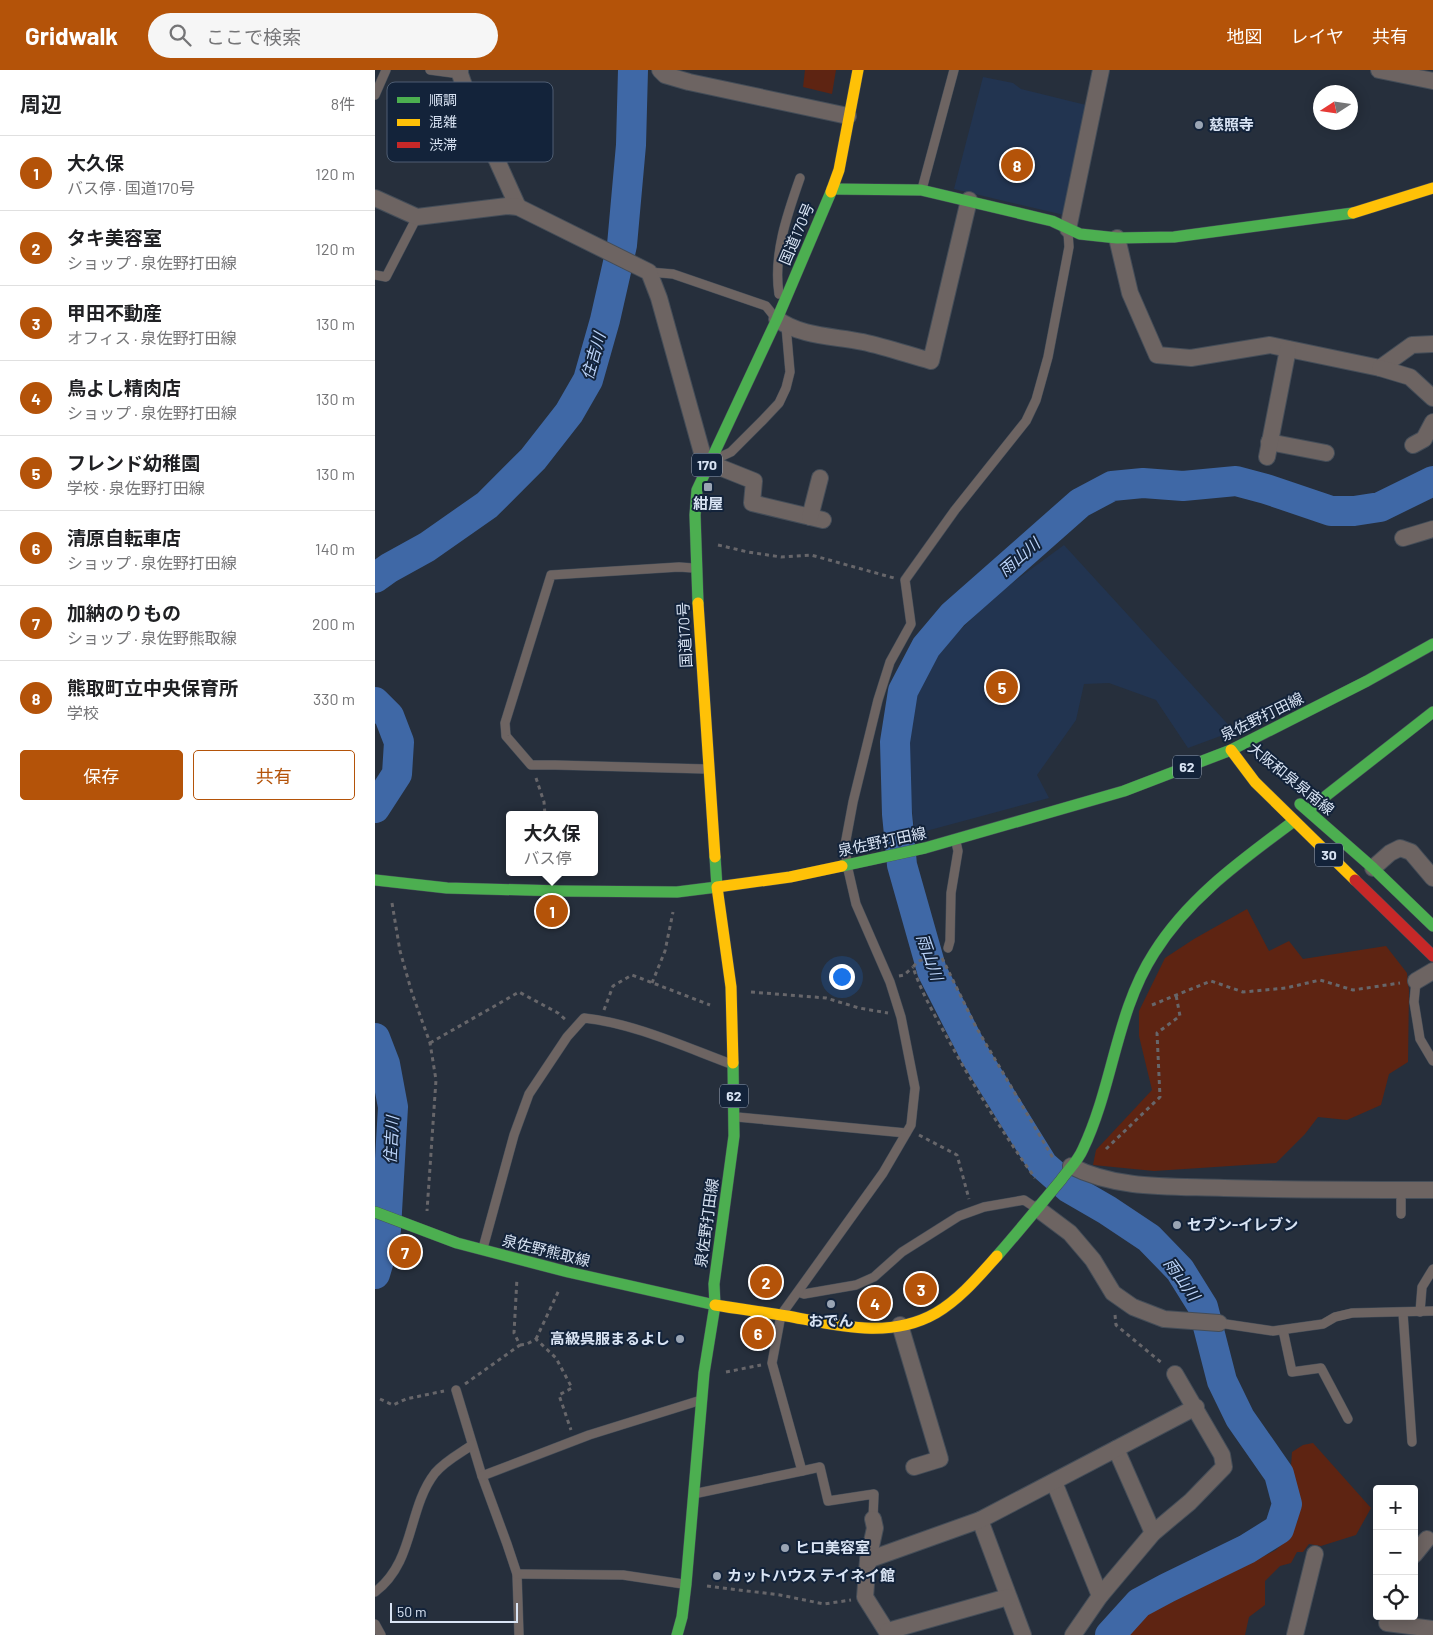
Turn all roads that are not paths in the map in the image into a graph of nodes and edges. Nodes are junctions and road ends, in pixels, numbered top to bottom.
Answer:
1 (386, 70) edge
2 (430, 70) edge
3 (660, 70) edge
4 (858, 70) edge
5 (954, 70) edge
6 (1101, 70) edge
7 (1379, 70) edge
8 (460, 72) edge
9 (1433, 81) edge
10 (375, 95) edge
11 (849, 116) junction
12 (497, 162) edge
13 (800, 178) dead end
14 (1433, 188) edge
15 (832, 190) junction
16 (921, 190) junction
17 (375, 198) edge
18 (969, 200) junction
19 (517, 207) junction
20 (417, 217) junction
21 (1068, 229) junction
22 (1117, 238) junction
23 (649, 272) junction
24 (375, 274) edge
25 (781, 318) junction
26 (1433, 344) edge
27 (1288, 349) junction
28 (1380, 368) junction
29 (1433, 398) edge
30 (1433, 422) edge
31 (1413, 444) dead end
32 (1326, 453) dead end
33 (707, 465) junction
34 (820, 478) dead end
35 (1433, 528) edge
36 (1403, 538) dead end
37 (697, 568) junction
38 (1433, 644) edge
39 (1433, 712) edge
40 (1231, 750) junction
41 (709, 770) junction
42 (1263, 774) dead end
43 (1292, 798) dead end
44 (1307, 810) junction
45 (1294, 821) junction
46 (955, 840) junction
47 (847, 865) junction
48 (1373, 868) junction
49 (1433, 878) edge
50 (375, 880) edge
51 (717, 887) junction
52 (1433, 926) edge
53 (948, 948) road end
54 (1433, 956) edge
55 (1433, 971) edge
56 (1415, 981) joint
57 (1433, 1061) edge
58 (733, 1065) junction
59 (735, 1117) junction
60 (907, 1132) junction
61 (1068, 1170) junction
62 (1401, 1190) junction
63 (1433, 1190) edge
64 (1045, 1200) junction
65 (375, 1212) edge
66 (1401, 1214) dead end
67 (483, 1250) junction
68 (1433, 1269) edge
69 (798, 1292) junction
70 (715, 1305) junction
71 (1433, 1311) edge
72 (1403, 1312) junction
73 (1420, 1312) junction
74 (781, 1315) junction
75 (1219, 1323) joint
76 (901, 1325) junction
77 (1283, 1330) junction
78 (1175, 1374) road end
79 (456, 1390) road end
80 (702, 1400) junction
81 (1196, 1407) junction
82 (1348, 1419) dead end
83 (1412, 1442) dead end
84 (472, 1445) junction
85 (1116, 1449) junction
86 (914, 1466) dead end
87 (802, 1471) junction
88 (482, 1476) junction
89 (1054, 1482) junction
90 (693, 1494) junction
91 (873, 1520) joint
92 (979, 1520) junction
93 (1153, 1534) junction
94 (1427, 1539) dead end
95 (1418, 1551) edge
96 (1315, 1554) dead end
97 (868, 1560) junction
98 (517, 1574) junction
99 (686, 1584) junction
100 (375, 1592) edge
101 (1099, 1596) junction
102 (1008, 1597) junction
103 (375, 1624) edge
104 (1387, 1625) edge
105 (1433, 1629) edge
106 (889, 1633) edge
107 (381, 1635) edge
108 (519, 1635) edge
109 (677, 1635) edge
110 (1023, 1635) edge
111 (1073, 1635) edge
112 (1295, 1635) edge

1 - 10 lane
2 - 8 lane
3 - 11 street
4 - 11 main road, 国道170号 / 170
5 - 16 lane
6 - 21 street
7 - 9 street
11 - 15 main road, 国道170号 / 170
12 - 19 street
13 - 25 lane
14 - 22 main road
15 - 16 main road
15 - 25 main road, 国道170号 / 170
16 - 18 main road
17 - 20 street
18 - 21 main road
18 - 25 street
19 - 20 street
19 - 23 street
20 - 24 lane
21 - 22 main road
21 - 47 lane
22 - 27 street
23 - 25 lane
23 - 33 street
25 - 33 main road, 国道170号 / 170
25 - 33 lane
26 - 28 street
27 - 28 street
27 - 32 street
28 - 29 street
30 - 31 street
33 - 34 street
33 - 37 main road, 国道170号 / 170
35 - 36 street
37 - 41 main road, 国道170号 / 170
37 - 41 lane
38 - 40 main road, 泉佐野打田線 / 62
39 - 44 main road
40 - 42 main road, 大阪和泉泉南線
40 - 45 main road, 大阪和泉泉南線 / 30
40 - 46 main road, 泉佐野打田線 / 62
41 - 51 main road, 国道170号 / 170
43 - 44 main road, 大阪和泉泉南線 / 30
44 - 48 main road, 大阪和泉泉南線 / 30
45 - 54 main road, 大阪和泉泉南線 / 30
45 - 61 main road
46 - 47 main road, 泉佐野打田線 / 62
46 - 53 lane
47 - 51 main road, 泉佐野打田線 / 62
47 - 60 lane
48 - 49 street
48 - 52 main road, 大阪和泉泉南線 / 30
50 - 51 main road
51 - 58 main road, 泉佐野打田線 / 62
55 - 56 street
56 - 57 lane
58 - 59 main road, 泉佐野打田線 / 62
58 - 67 lane
59 - 60 lane
59 - 70 main road, 泉佐野打田線 / 62
60 - 69 lane
61 - 62 street
61 - 64 main road
62 - 63 street
62 - 66 lane
64 - 69 lane
64 - 75 street
64 - 76 main road
65 - 67 main road, 泉佐野熊取線
67 - 70 main road, 泉佐野熊取線
68 - 73 lane
69 - 74 lane
70 - 74 main road
70 - 80 main road, 泉佐野打田線 / 62
71 - 73 lane
72 - 73 lane
72 - 77 lane
72 - 83 lane
74 - 76 main road
74 - 87 lane
75 - 77 lane
76 - 86 street
77 - 82 lane
78 - 81 street
79 - 84 lane
80 - 88 lane
80 - 90 main road, 泉佐野打田線 / 62
81 - 85 street
81 - 93 street
84 - 88 lane
84 - 100 lane
85 - 89 street
85 - 93 street
87 - 90 lane
87 - 91 lane
88 - 98 lane
89 - 92 street
89 - 101 street
90 - 99 main road, 泉佐野打田線 / 62
91 - 97 street
92 - 97 street
92 - 102 street
93 - 101 street
94 - 95 street
96 - 112 street
97 - 106 street
98 - 99 lane
98 - 108 lane
99 - 109 main road, 泉佐野打田線 / 62
101 - 111 street
102 - 106 street
102 - 110 street
103 - 107 lane
104 - 105 street

